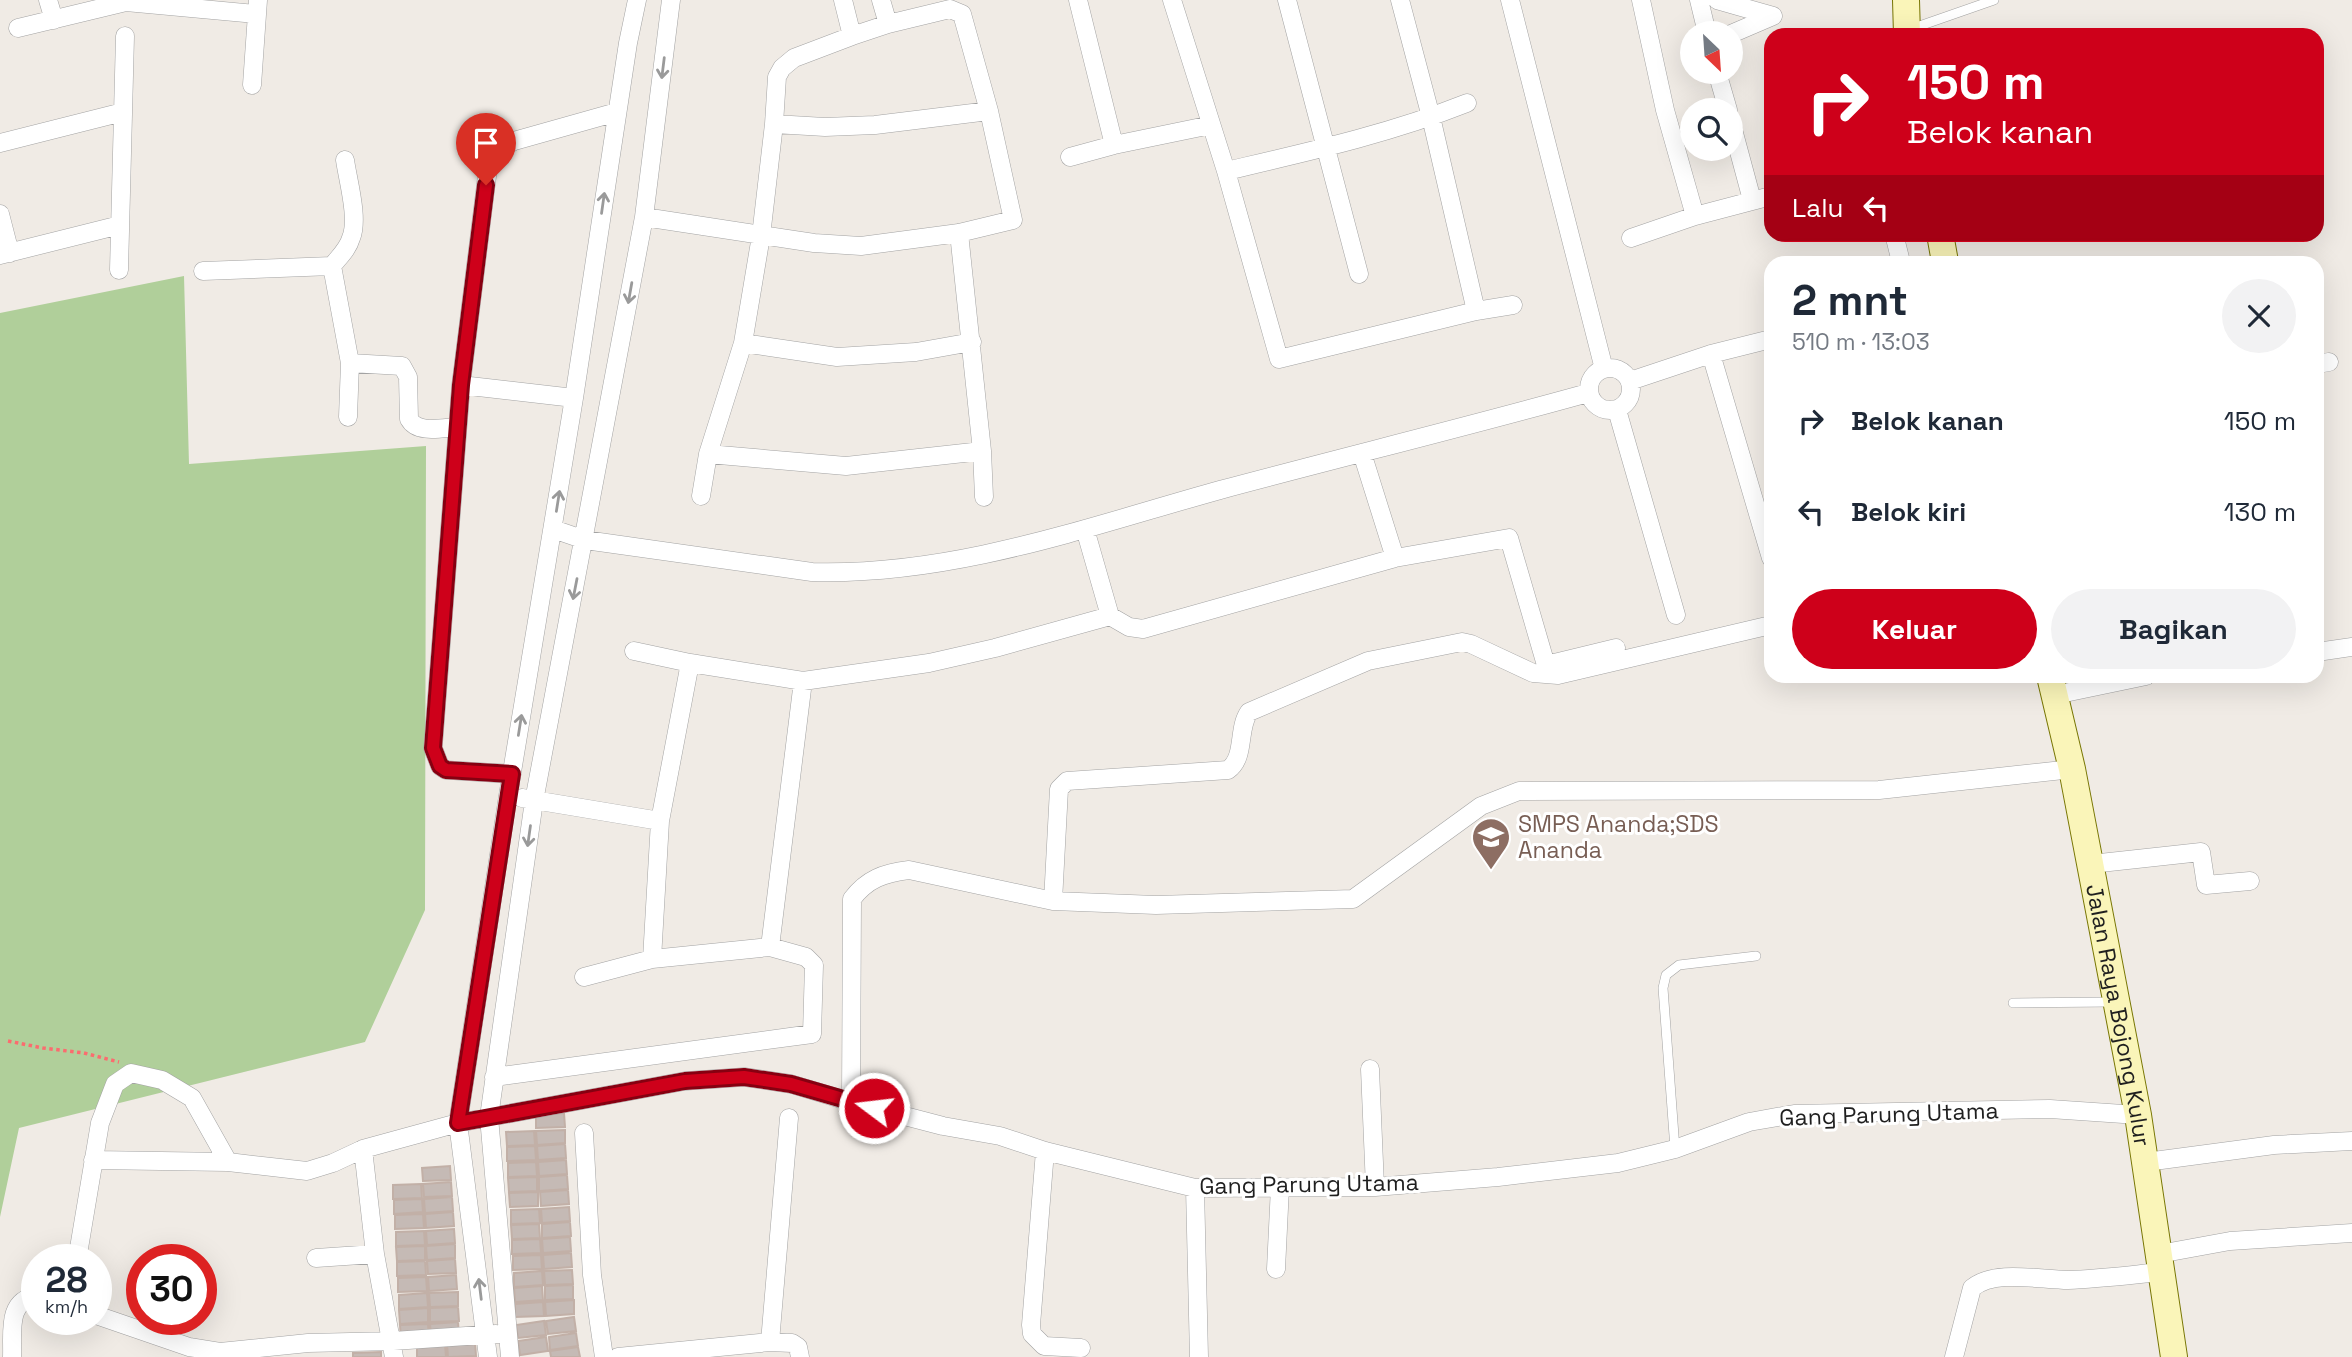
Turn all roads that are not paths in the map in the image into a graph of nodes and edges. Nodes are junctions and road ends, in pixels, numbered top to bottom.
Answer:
1 (48, 0) edge
2 (637, 0) edge
3 (671, 0) edge
4 (843, 0) edge
5 (881, 0) edge
6 (1078, 0) edge
7 (1172, 0) edge
8 (1287, 0) edge
9 (1400, 0) edge
10 (1510, 0) edge
11 (1641, 0) edge
12 (1699, 0) edge
13 (1717, 0) edge
14 (1906, 0) edge
15 (1994, 0) edge
16 (1973, 4) edge
17 (257, 7) edge
18 (54, 20) junction
19 (1704, 21) edge
20 (888, 24) junction
21 (18, 28) dead end
22 (1907, 28) edge
23 (1918, 28) edge
24 (1743, 29) edge
25 (125, 36) dead end
26 (852, 36) junction
27 (252, 85) dead end
28 (1467, 103) dead end
29 (989, 111) junction
30 (123, 112) junction
31 (617, 113) junction
32 (1431, 117) junction
33 (774, 124) junction
34 (1211, 125) junction
35 (0, 143) edge
36 (1114, 145) junction
37 (1325, 147) junction
38 (1070, 157) dead end
39 (345, 160) dead end
40 (1742, 161) edge
41 (1226, 171) junction
42 (1764, 197) edge
43 (1752, 200) junction
44 (0, 214) edge
45 (1695, 216) junction
46 (644, 217) junction
47 (120, 225) junction
48 (959, 233) junction
49 (761, 236) junction
50 (1631, 238) dead end
51 (5, 254) edge
52 (332, 266) junction
53 (119, 270) dead end
54 (202, 271) dead end
55 (1359, 274) dead end
56 (1513, 305) dead end
57 (1476, 310) junction
58 (1764, 341) edge
59 (972, 342) junction
60 (743, 343) junction
61 (1711, 354) junction
62 (350, 363) junction
63 (1604, 369) junction
64 (1630, 381) junction
65 (461, 385) junction
66 (1588, 393) junction
67 (574, 398) junction
68 (1617, 410) junction
69 (348, 417) dead end
70 (457, 427) junction
71 (982, 451) junction
72 (1362, 453) junction
73 (708, 454) junction
74 (701, 496) dead end
75 (984, 497) dead end
76 (553, 529) junction
77 (1085, 529) junction
78 (1764, 534) edge
79 (584, 540) junction
80 (1395, 558) junction
81 (1676, 615) dead end
82 (1110, 616) junction
83 (1764, 627) edge
84 (2352, 647) edge
85 (1616, 648) dead end
86 (634, 651) dead end
87 (2324, 651) edge
88 (690, 663) junction
89 (803, 681) junction
90 (2073, 683) edge
91 (2052, 685) edge
92 (2072, 769) junction
93 (512, 774) junction
94 (509, 796) junction
95 (534, 801) junction
96 (660, 821) junction
97 (2091, 864) junction
98 (2250, 881) dead end
99 (1053, 901) junction
100 (770, 947) junction
101 (1756, 956) dead end
102 (652, 959) junction
103 (584, 977) dead end
104 (2118, 1002) junction
105 (2013, 1003) dead end
106 (1370, 1069) dead end
107 (494, 1077) junction
108 (850, 1102) junction
109 (2138, 1115) junction
110 (489, 1117) junction
111 (789, 1118) dead end
112 (458, 1123) junction
113 (584, 1133) dead end
114 (2352, 1141) edge
115 (363, 1149) junction
116 (1675, 1149) junction
117 (1045, 1150) junction
118 (93, 1160) junction
119 (228, 1161) junction
120 (2146, 1163) junction
121 (1280, 1187) junction
122 (1375, 1187) junction
123 (1195, 1188) junction
124 (2352, 1233) edge
125 (80, 1244) edge
126 (375, 1254) junction
127 (316, 1258) dead end
128 (2160, 1263) junction
129 (1276, 1269) dead end
130 (21, 1301) edge
131 (112, 1321) edge
132 (508, 1333) junction
133 (486, 1335) junction
134 (770, 1342) junction
135 (1081, 1348) dead end
136 (393, 1349) edge
137 (308, 1350) edge
138 (220, 1354) edge
139 (12, 1357) edge
140 (488, 1357) edge
141 (510, 1357) edge
142 (604, 1357) edge
143 (618, 1357) edge
144 (800, 1357) edge
145 (1199, 1357) edge
146 (1954, 1357) edge
147 (2174, 1357) edge

1 - 18 street
2 - 31 street
3 -> 46 street
4 - 26 street
5 - 20 street
6 - 36 street
7 - 34 street
8 - 37 street
9 - 32 street
10 - 63 street
11 - 45 street
12 - 19 street
13 - 24 street
14 - 22 main road
15 - 16 lane
16 - 23 lane
17 - 18 street
17 - 27 street
18 - 21 street
20 - 26 street
20 - 29 street
25 - 30 street
26 - 33 street
28 - 32 street
29 - 33 street
29 - 48 street
30 - 35 street
30 - 47 street
31 - 65 street
67 -> 31 street
32 - 37 street
32 - 57 street
33 - 49 street
34 - 36 street
34 - 41 street
36 - 38 street
37 - 41 street
37 - 55 street
39 - 52 street
40 - 43 street
41 - 57 street
42 - 43 street
43 - 45 street
44 - 51 street
45 - 50 street
46 - 49 street
46 -> 79 street
47 - 51 street
47 - 53 street
48 - 49 street
48 - 59 street
49 - 60 street
52 - 54 street
52 - 62 street
56 - 57 street
58 - 61 street
59 - 60 street
59 - 71 street
60 - 73 street
61 - 64 street
61 - 78 street
62 - 69 street
62 - 70 street
63 - 64 street
63 - 66 street
64 - 68 street
65 - 67 street
65 - 70 street
66 - 68 street
66 - 72 street
76 -> 67 street
68 - 81 street
70 - 93 street
71 - 73 street
71 - 75 street
72 - 77 street
72 - 80 street
73 - 74 street
76 - 79 street
93 -> 76 street
77 - 79 street
77 - 82 street
79 -> 95 street
80 - 82 street
80 - 85 street
82 - 89 street
83 - 99 street
84 - 87 street
86 - 88 street
88 - 89 street
88 - 96 street
89 - 100 street
90 - 91 street
91 - 92 main road, Jalan Raya Bojong Kulur
92 - 97 main road, Jalan Raya Bojong Kulur
92 - 99 street
93 - 94 street
94 - 95 street
94 - 112 street
95 - 96 street
95 -> 107 street
96 - 102 street
97 - 98 street
97 - 104 main road, Jalan Raya Bojong Kulur
99 - 108 street
100 - 102 street
100 - 107 street
101 - 116 lane
102 - 103 street
104 - 105 lane
104 - 109 main road, Jalan Raya Bojong Kulur
106 - 122 street
107 - 110 street
108 - 110 street, Gang Parung Utama
108 - 117 street, Gang Parung Utama
109 - 116 street, Gang Parung Utama
109 - 120 main road, Jalan Raya Bojong Kulur
110 - 112 street, Gang Parung Utama
110 - 132 street
111 - 134 street
112 - 115 street, Gang Parung Utama
133 -> 112 street
113 - 142 street
114 - 120 street
115 - 119 street, Gang Parung Utama
115 - 126 street
116 - 122 street, Gang Parung Utama
117 - 123 street, Gang Parung Utama
117 - 135 street
118 - 119 street, Gang Parung Utama
118 - 119 street
118 - 125 street
120 - 128 main road, Jalan Raya Bojong Kulur
121 - 122 street, Gang Parung Utama
121 - 123 street, Gang Parung Utama
121 - 129 street
123 - 145 street
124 - 128 street
126 - 127 street
126 - 136 street
128 - 146 street
128 - 147 main road, Jalan Raya Bojong Kulur
130 - 139 street
131 - 138 street
132 - 133 street
132 - 141 street
133 - 136 street
133 - 140 street
134 - 143 street
134 - 144 street
136 - 137 street
137 - 138 street

